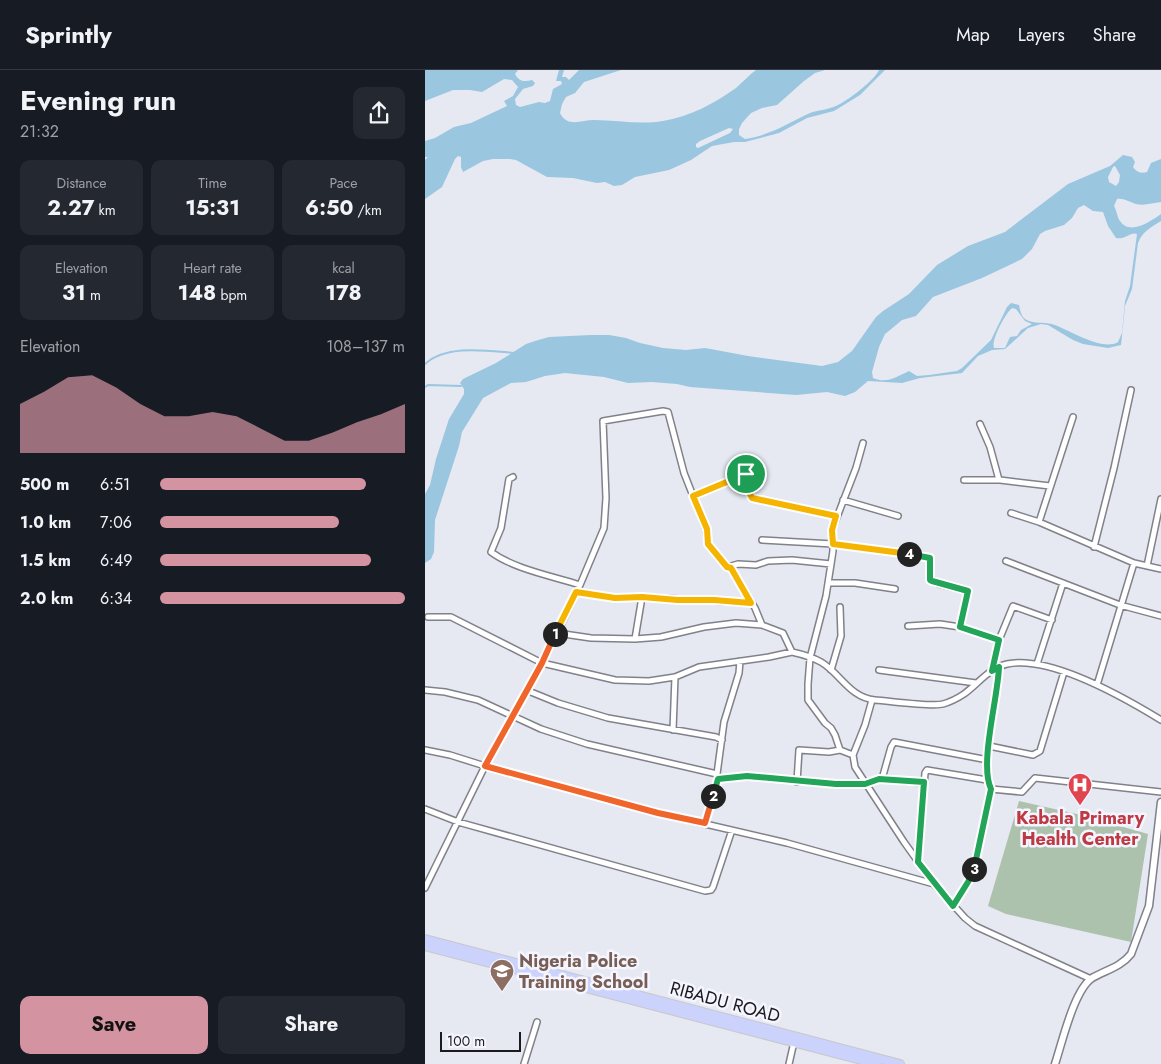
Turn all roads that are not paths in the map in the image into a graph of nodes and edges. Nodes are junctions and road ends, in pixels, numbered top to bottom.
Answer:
1 (1131, 390) dead end
2 (1073, 417) dead end
3 (980, 424) dead end
4 (863, 443) dead end
5 (513, 477) dead end
6 (964, 480) dead end
7 (999, 480) junction
8 (1051, 486) junction
9 (693, 496) junction
10 (1161, 499) edge
11 (843, 500) junction
12 (1011, 513) dead end
13 (836, 516) junction
14 (898, 516) dead end
15 (1158, 520) edge
16 (1039, 522) junction
17 (763, 540) dead end
18 (833, 544) junction
19 (1094, 547) junction
20 (1006, 561) dead end
21 (1134, 563) junction
22 (831, 564) junction
23 (1147, 566) junction
24 (727, 567) junction
25 (1161, 569) edge
26 (828, 583) junction
27 (1063, 583) junction
28 (579, 585) junction
29 (895, 589) dead end
30 (576, 592) junction
31 (642, 597) junction
32 (751, 603) junction
33 (1120, 605) junction
34 (840, 607) dead end
35 (1161, 616) edge
36 (429, 617) dead end
37 (1053, 620) junction
38 (762, 625) junction
39 (908, 626) dead end
40 (960, 627) junction
41 (557, 633) junction
42 (635, 639) junction
43 (999, 640) junction
44 (792, 652) junction
45 (810, 658) junction
46 (740, 661) junction
47 (542, 663) junction
48 (1037, 664) junction
49 (999, 667) junction
50 (831, 670) junction
51 (879, 670) dead end
52 (992, 671) junction
53 (1064, 672) junction
54 (675, 677) junction
55 (976, 683) junction
56 (1097, 685) junction
57 (425, 690) edge
58 (527, 690) junction
59 (872, 700) junction
60 (512, 716) junction
61 (1161, 720) edge
62 (673, 730) junction
63 (722, 740) junction
64 (989, 746) junction
65 (425, 750) edge
66 (840, 750) junction
67 (853, 755) junction
68 (988, 760) junction
69 (485, 766) junction
70 (717, 777) junction
71 (882, 779) junction
72 (987, 780) junction
73 (797, 782) junction
74 (924, 782) junction
75 (865, 784) junction
76 (991, 789) junction
77 (1161, 792) edge
78 (1161, 802) edge
79 (425, 809) edge
80 (458, 822) junction
81 (705, 823) junction
82 (731, 830) junction
83 (918, 862) junction
84 (934, 884) junction
85 (425, 888) edge
86 (953, 906) junction
87 (425, 939) edge
88 (425, 946) edge
89 (1091, 979) junction
90 (537, 1022) dead end
91 (743, 1026) junction
92 (794, 1042) junction
93 (524, 1064) edge
94 (789, 1064) edge
95 (877, 1064) edge
96 (900, 1064) edge
97 (1055, 1064) edge

1 - 19 street
2 - 8 street
3 - 7 street
4 - 11 street
5 - 28 street
6 - 7 street
7 - 8 street
8 - 16 street
9 - 13 street
9 - 24 street
9 - 28 street
10 - 15 street
11 - 13 street
11 - 14 street
12 - 16 street
13 - 18 street
15 - 23 street
16 - 19 street
17 - 18 street
18 - 22 street
18 - 40 street
19 - 21 street
20 - 27 street
21 - 23 street
21 - 33 street
22 - 24 street
22 - 26 street
23 - 25 street
24 - 32 street
26 - 29 street
26 - 45 street
27 - 33 street
27 - 37 street
28 - 30 street
30 - 31 street
30 - 41 street
31 - 32 street
31 - 42 street
32 - 38 street
33 - 35 street
33 - 56 street
34 - 50 street
36 - 47 street
37 - 43 street
37 - 48 street
38 - 42 street
38 - 44 street
39 - 40 street
40 - 43 street
41 - 42 street
41 - 47 street
43 - 52 street
44 - 45 street
44 - 46 street
45 - 50 street
45 - 66 street
46 - 54 street
46 - 63 street
47 - 54 street
47 - 58 street
48 - 49 street
48 - 53 street
49 - 52 street
49 - 64 street
50 - 59 street
51 - 55 street
52 - 55 street
53 - 56 street
53 - 64 street
54 - 62 street
55 - 59 street
56 - 61 street
57 - 60 street
58 - 60 street
58 - 62 street
59 - 67 street
60 - 69 street
60 - 70 street
62 - 63 street
63 - 70 street
64 - 68 street
65 - 69 street
66 - 67 street
66 - 73 street
67 - 75 street
68 - 71 street
68 - 72 street
69 - 80 street
69 - 81 street
70 - 73 street
70 - 81 street
71 - 74 street
71 - 75 street
72 - 74 street
72 - 76 street
73 - 75 street
74 - 83 street
75 - 83 street
76 - 77 street
76 - 86 street
78 - 89 street
79 - 80 street
80 - 82 street
80 - 85 street
81 - 82 street
82 - 84 street
83 - 84 street
84 - 86 street
86 - 89 street
87 - 91 main road, RIBADU ROAD
88 - 91 main road
89 - 97 street
90 - 93 street
91 - 92 main road
91 - 96 main road, RIBADU ROAD
92 - 94 street
92 - 95 main road

